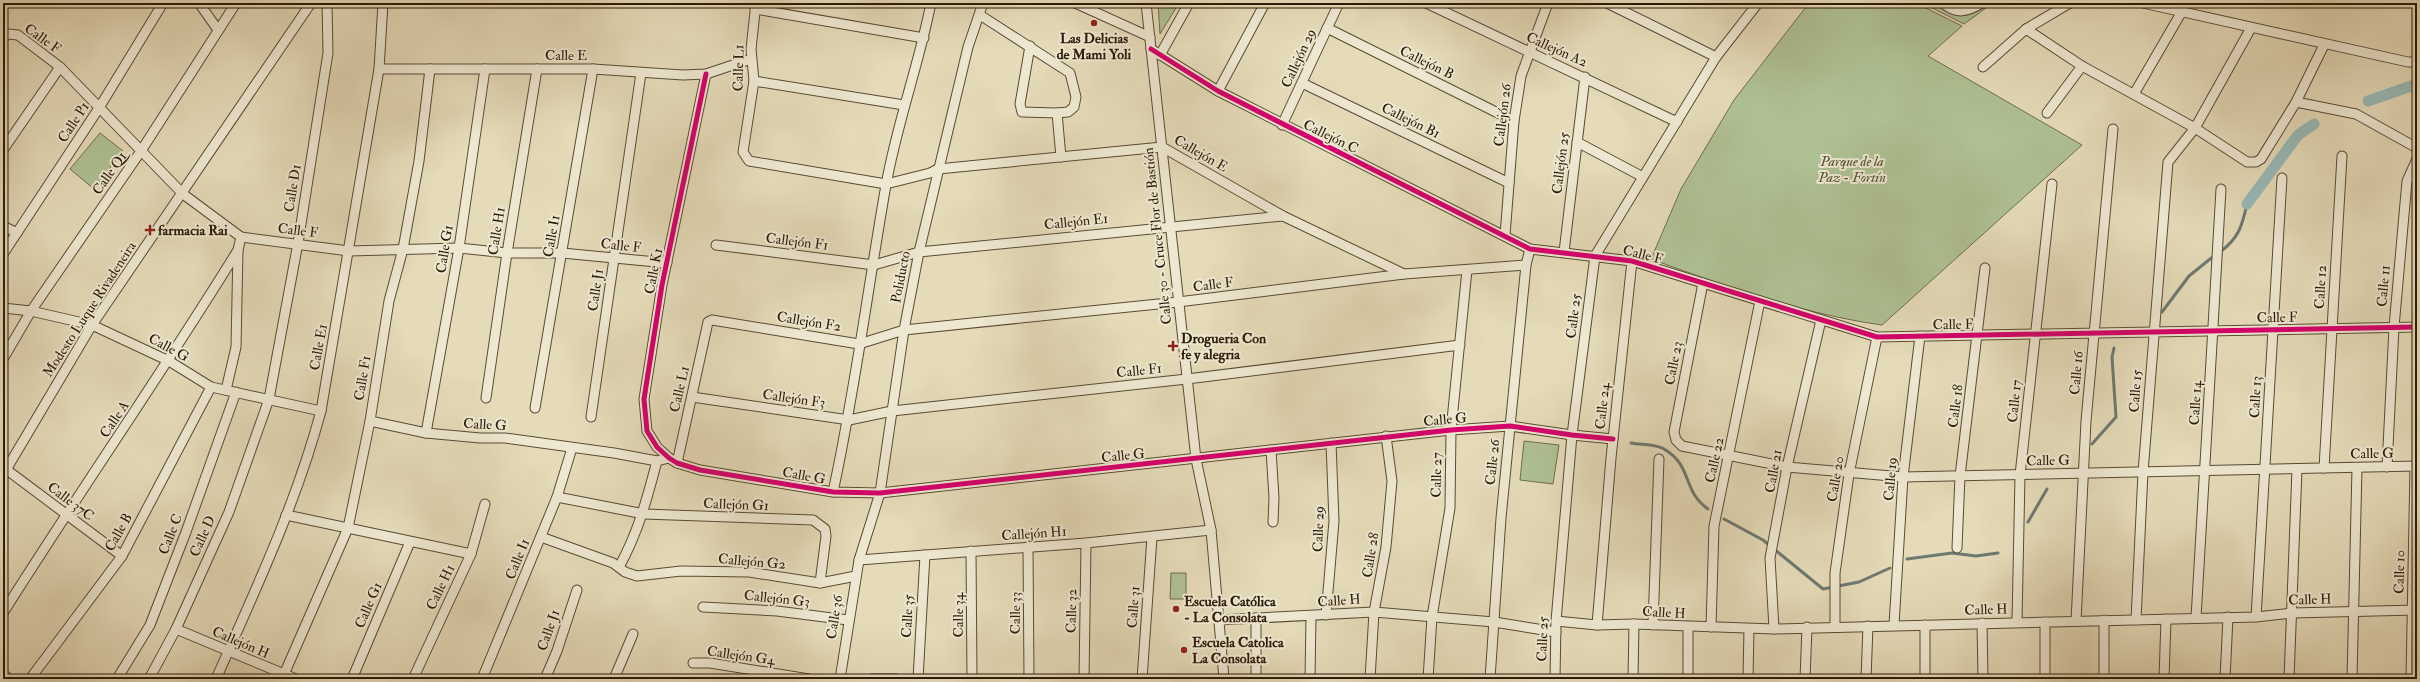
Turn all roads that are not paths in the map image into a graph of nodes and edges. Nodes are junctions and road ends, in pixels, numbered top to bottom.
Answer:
1 (163, 3) edge
2 (199, 3) edge
3 (236, 3) edge
4 (311, 3) edge
5 (327, 3) edge
6 (382, 3) edge
7 (931, 3) edge
8 (983, 3) edge
9 (1075, 3) edge
10 (1146, 3) edge
11 (1189, 3) edge
12 (1265, 3) edge
13 (1339, 3) edge
14 (1426, 3) edge
15 (1548, 3) edge
16 (1607, 3) edge
17 (1943, 3) edge
18 (1982, 3) edge
19 (2070, 3) edge
20 (2143, 3) edge
21 (1753, 4) edge
22 (756, 6) edge
23 (2181, 13) junction
24 (980, 16) junction
25 (1327, 28) junction
26 (2250, 28) junction
27 (2026, 29) junction
28 (218, 30) junction
29 (4, 37) edge
30 (1150, 37) junction
31 (924, 38) junction
32 (2324, 45) junction
33 (1030, 46) junction
34 (1151, 49) junction
35 (1528, 52) junction
36 (1160, 55) junction
37 (1716, 57) junction
38 (751, 59) junction
39 (2417, 62) edge
40 (2082, 66) junction
41 (60, 67) junction
42 (1983, 67) dead end
43 (379, 69) junction
44 (430, 69) junction
45 (485, 69) junction
46 (537, 69) junction
47 (593, 69) junction
48 (641, 73) junction
49 (706, 74) junction
50 (1585, 77) junction
51 (754, 80) junction
52 (1302, 83) junction
53 (1218, 91) junction
54 (2134, 94) junction
55 (2296, 102) junction
56 (904, 106) junction
57 (100, 108) junction
58 (2046, 112) dead end
59 (1057, 113) junction
60 (1514, 121) junction
61 (1676, 122) junction
62 (1282, 125) junction
63 (2195, 128) junction
64 (2113, 129) dead end
65 (1577, 142) junction
66 (1162, 147) junction
67 (2417, 148) edge
68 (3, 150) edge
69 (141, 151) junction
70 (2342, 156) dead end
71 (1061, 157) junction
72 (2417, 158) edge
73 (938, 169) junction
74 (1643, 177) junction
75 (2282, 178) dead end
76 (1509, 183) junction
77 (886, 184) junction
78 (2052, 184) dead end
79 (2221, 189) dead end
80 (183, 194) junction
81 (1283, 216) junction
82 (3, 226) edge
83 (1170, 226) junction
84 (17, 233) junction
85 (1505, 235) junction
86 (241, 237) junction
87 (298, 243) junction
88 (716, 245) dead end
89 (459, 248) junction
90 (1530, 248) junction
91 (403, 249) junction
92 (238, 250) junction
93 (349, 251) junction
94 (919, 252) junction
95 (1564, 252) junction
96 (507, 253) junction
97 (562, 253) junction
98 (3, 254) edge
99 (1595, 256) junction
100 (614, 258) junction
101 (1632, 261) junction
102 (666, 263) junction
103 (874, 265) junction
104 (1526, 265) junction
105 (1985, 268) dead end
106 (1467, 270) junction
107 (1404, 274) junction
108 (1703, 283) junction
109 (1760, 301) junction
110 (1178, 302) junction
111 (3, 308) edge
112 (31, 311) junction
113 (1821, 320) junction
114 (708, 322) joint
115 (92, 325) junction
116 (2417, 326) edge
117 (2394, 327) junction
118 (2332, 328) junction
119 (2273, 329) junction
120 (904, 330) junction
121 (2214, 331) junction
122 (2093, 332) junction
123 (2153, 332) junction
124 (2035, 334) junction
125 (1978, 335) junction
126 (1920, 336) junction
127 (1876, 337) junction
128 (859, 344) junction
129 (1460, 345) junction
130 (3, 359) edge
131 (169, 361) junction
132 (1187, 379) junction
133 (211, 387) junction
134 (226, 390) junction
135 (236, 392) junction
136 (692, 397) junction
137 (486, 398) dead end
138 (268, 399) junction
139 (535, 408) dead end
140 (321, 411) junction
141 (892, 411) junction
142 (591, 417) dead end
143 (849, 420) junction
144 (370, 421) junction
145 (1510, 426) junction
146 (1451, 430) junction
147 (426, 433) junction
148 (1572, 435) junction
149 (1386, 436) junction
150 (1613, 439) junction
151 (1331, 443) junction
152 (1682, 446) joint
153 (572, 448) junction
154 (1271, 450) junction
155 (1730, 454) junction
156 (1196, 459) junction
157 (673, 460) junction
158 (1659, 460) dead end
159 (656, 461) junction
160 (2416, 466) edge
161 (1787, 467) junction
162 (2387, 467) junction
163 (2324, 468) junction
164 (2357, 468) junction
165 (2298, 469) junction
166 (4, 470) edge
167 (2265, 470) junction
168 (2205, 471) junction
169 (2142, 472) junction
170 (2083, 473) junction
171 (1849, 474) junction
172 (2020, 474) junction
173 (1960, 476) junction
174 (1903, 477) junction
175 (833, 492) junction
176 (880, 493) junction
177 (557, 497) junction
178 (485, 504) dead end
179 (66, 514) junction
180 (286, 514) junction
181 (644, 514) junction
182 (1273, 522) dead end
183 (348, 528) junction
184 (1211, 530) junction
185 (541, 537) junction
186 (1152, 537) junction
187 (410, 542) junction
188 (1086, 543) junction
189 (1028, 547) junction
190 (1957, 548) dead end
191 (971, 551) junction
192 (471, 554) junction
193 (924, 555) junction
194 (122, 556) junction
195 (859, 560) junction
196 (619, 567) junction
197 (856, 576) junction
198 (820, 584) junction
199 (577, 590) dead end
200 (703, 607) dead end
201 (2415, 610) edge
202 (2356, 611) junction
203 (1374, 612) junction
204 (3, 613) edge
205 (2292, 613) junction
206 (1326, 615) junction
207 (1311, 616) junction
208 (1432, 617) junction
209 (2228, 617) junction
210 (2256, 617) junction
211 (1256, 618) junction
212 (2196, 618) junction
213 (2166, 619) junction
214 (848, 620) junction
215 (1219, 620) junction
216 (2104, 620) junction
217 (2136, 620) junction
218 (1556, 621) junction
219 (2076, 621) junction
220 (1494, 622) junction
221 (2017, 622) junction
222 (2045, 622) junction
223 (1982, 623) junction
224 (1634, 624) junction
225 (1597, 625) junction
226 (1653, 625) junction
227 (1894, 625) junction
228 (1868, 626) junction
229 (1925, 626) junction
230 (1688, 627) junction
231 (1711, 627) junction
232 (1807, 627) junction
233 (1835, 627) junction
234 (176, 629) junction
235 (1749, 629) junction
236 (1774, 629) junction
237 (1556, 632) junction
238 (633, 634) dead end
239 (228, 652) junction
240 (693, 663) dead end
241 (3, 674) edge
242 (283, 677) edge
243 (9, 679) edge
244 (30, 679) edge
245 (117, 679) edge
246 (150, 679) edge
247 (216, 679) edge
248 (296, 679) edge
249 (352, 679) edge
250 (412, 679) edge
251 (482, 679) edge
252 (545, 679) edge
253 (614, 679) edge
254 (809, 679) edge
255 (840, 679) edge
256 (872, 679) edge
257 (897, 679) edge
258 (918, 679) edge
259 (972, 679) edge
260 (1029, 679) edge
261 (1084, 679) edge
262 (1142, 679) edge
263 (1224, 679) edge
264 (1256, 679) edge
265 (1310, 679) edge
266 (1370, 679) edge
267 (1428, 679) edge
268 (1490, 679) edge
269 (1555, 679) edge
270 (1633, 679) edge
271 (1688, 679) edge
272 (1748, 679) edge
273 (1805, 679) edge
274 (1866, 679) edge
275 (1925, 679) edge
276 (1983, 679) edge
277 (2045, 679) edge
278 (2104, 679) edge
279 (2164, 679) edge
280 (2225, 679) edge
281 (2289, 679) edge
282 (2352, 679) edge
283 (2411, 679) edge

1 - 57 street, Calle P1
2 - 28 street
3 - 28 street, Calle Q1
4 - 80 street, Modesto Luque Rivadeneira
5 - 87 street, Calle D1
6 - 43 street, Calle E1
7 - 31 street, Poliducto
8 - 24 street, Poliducto
9 - 30 street
10 - 30 street, Calle 30 - Cruce Flor de Bastión
11 - 36 street
12 - 53 street
13 - 25 street, Callejón 29
14 - 35 street, Callejón A2
15 - 35 street, Callejón 26
16 - 37 street
17 - 18 street
19 - 27 street
20 - 23 street
21 - 37 street, Calle 25
22 - 31 street
22 - 38 street, Calle L1
23 - 26 street
23 - 54 street
24 - 33 street
24 - 73 street, Poliducto
25 - 52 street, Callejón 29
25 - 60 street, Callejón B
26 - 32 street
26 - 63 street
27 - 40 street
27 - 42 street
28 - 69 street, Calle Q1
29 - 41 street, Calle F
30 - 34 street, Calle 30 - Cruce Flor de Bastión
31 - 56 street, Poliducto
32 - 39 street
32 - 55 street
33 - 59 street
33 - 59 street
34 - 36 street, Callejón C
34 - 66 street, Calle 30 - Cruce Flor de Bastión
35 - 50 street, Callejón A2
35 - 60 street, Callejón 26
36 - 53 street, Callejón C
37 - 61 street, Calle 25
38 - 49 street, Calle E
38 - 51 street, Calle L1
40 - 54 street
40 - 58 street
41 - 57 street, Calle F
41 - 68 street
43 - 44 street, Calle E
43 - 93 street, Calle E1
44 - 45 street, Calle E
44 - 91 street, Calle F1
45 - 46 street, Calle E
45 - 89 street, Calle G1
46 - 47 street, Calle E
46 - 96 street, Calle H1
47 - 48 street, Calle E
47 - 97 street, Calle I1
48 - 49 street, Calle E
48 - 100 street, Calle J1
49 - 102 street, Calle K1
50 - 61 street, Callejón A2
50 - 65 street, Callejón 25
51 - 56 street
51 - 77 street, Calle L1
52 - 62 street, Callejón 29
52 - 76 street, Callejón B1
53 - 62 street, Callejón C
54 - 63 street
55 - 63 street
55 - 67 street
56 - 77 street, Poliducto
57 - 69 street, Calle F
57 - 84 street, Calle P1
59 - 71 street
60 - 76 street, Callejón 26
61 - 74 street, Calle 25
62 - 85 street, Callejón C
63 - 123 street, Calle 15
64 - 122 street, Calle 16
65 - 74 street
65 - 95 street, Callejón 25
66 - 71 street, Callejón E
66 - 81 street, Callejón E
66 - 83 street, Calle 30 - Cruce Flor de Bastión
69 - 80 street, Calle F
69 - 112 street, Calle Q1
70 - 118 street, Calle 12
71 - 73 street, Callejón E
72 - 117 street, Calle 11
73 - 77 street, Callejón E
73 - 94 street, Poliducto
74 - 99 street, Calle 25
75 - 119 street, Calle 13
76 - 85 street, Callejón 26
77 - 103 street, Poliducto
78 - 124 street, Calle 17
79 - 121 street, Calle 14
80 - 86 street, Calle F
80 - 115 street, Modesto Luque Rivadeneira
81 - 83 street, Callejón E1
81 - 107 street, Callejón E
82 - 84 street
83 - 94 street, Callejón E1
83 - 110 street, Calle 30 - Cruce Flor de Bastión
84 - 98 street, Calle P1
85 - 90 street, Calle F
86 - 87 street, Calle F
86 - 92 street, Calle A
87 - 93 street, Calle F
87 - 138 street, Calle D1
88 - 103 street, Callejón F1
89 - 91 street, Calle F
89 - 96 street, Calle F
89 - 147 street, Calle G1
90 - 95 street, Calle F
90 - 104 street, Calle 26
91 - 93 street, Calle F
91 - 144 street, Calle F1
92 - 131 street, Calle A
92 - 134 street
93 - 140 street, Calle E1
94 - 103 street, Callejón E1
94 - 120 street, Poliducto
95 - 99 street, Calle F
96 - 97 street, Calle F
96 - 137 street, Calle H1
97 - 100 street, Calle F
97 - 139 street, Calle I1
99 - 101 street, Calle F
99 - 148 street, Calle 25
100 - 102 street, Calle F
100 - 142 street, Calle J1
101 - 108 street, Calle F
101 - 150 street, Calle 24
102 - 157 street, Calle K1
103 - 128 street, Poliducto
104 - 106 street, Calle F
104 - 145 street, Calle 26
105 - 125 street, Calle 18
106 - 107 street, Calle F
106 - 129 street, Calle 27
107 - 110 street, Calle F
108 - 109 street, Calle F
108 - 152 street, Calle 23
109 - 113 street, Calle F
109 - 155 street, Calle 22
110 - 120 street, Calle F
110 - 132 street, Calle 30 - Cruce Flor de Bastión
111 - 112 street, Calle G
112 - 115 street, Calle G
112 - 130 street, Calle Q1
113 - 127 street, Calle F
113 - 161 street, Calle 21
114 - 128 street, Callejón F2
114 - 136 street, Calle L1
115 - 131 street, Calle G
115 - 166 street, Modesto Luque Rivadeneira
116 - 117 street, Calle F
117 - 118 street, Calle F
117 - 162 street, Calle 11
118 - 119 street, Calle F
118 - 163 street, Calle 12
119 - 121 street, Calle F
119 - 167 street, Calle 13
120 - 128 street, Callejón F2
120 - 141 street, Poliducto
121 - 123 street, Calle F
121 - 168 street, Calle 14
122 - 123 street, Calle F
122 - 124 street, Calle F
122 - 170 street, Calle 16
123 - 169 street, Calle 15
124 - 125 street, Calle F
124 - 172 street, Calle 17
125 - 126 street, Calle F
125 - 173 street, Calle 18
126 - 127 street, Calle F
126 - 174 street, Calle 19
127 - 171 street, Calle 20
128 - 143 street, Poliducto
129 - 132 street, Calle F1
129 - 146 street, Calle 27
131 - 133 street, Calle G
131 - 179 street, Calle A
132 - 141 street, Calle F1
132 - 156 street, Calle 30 - Cruce Flor de Bastión
133 - 134 street, Calle G
133 - 194 street, Calle B
134 - 135 street, Calle G
135 - 138 street, Calle G
135 - 245 street, Calle C
136 - 143 street, Callejón F3
136 - 157 street, Calle L1
138 - 140 street, Calle G
138 - 234 street, Calle D
140 - 180 street, Calle E1
141 - 143 street, Callejón F3
141 - 176 street, Poliducto
143 - 175 street, Poliducto
144 - 147 street, Calle G
144 - 183 street, Calle F1
145 - 146 street, Calle G
145 - 148 street, Calle G
145 - 220 street, Calle 26
146 - 149 street, Calle G
146 - 208 street, Calle 27
147 - 153 street, Calle G
148 - 150 street, Calle G
148 - 218 street, Calle 25
149 - 151 street, Calle G
149 - 203 street, Calle 28
150 - 225 street, Calle 24
151 - 154 street, Calle G
151 - 206 street, Calle 29
152 - 155 street, Calle G
153 - 159 street, Calle G
153 - 177 street, Calle I1
154 - 156 street, Calle G
154 - 182 street
155 - 161 street, Calle G
155 - 231 street, Calle 22
156 - 176 street, Calle G
156 - 184 street, Calle 30 - Cruce Flor de Bastión
157 - 159 street, Calle G
157 - 175 street, Calle G
158 - 226 street
159 - 181 street
160 - 162 street, Calle G
160 - 201 street, Calle 10
161 - 171 street, Calle G
161 - 236 street, Calle 21
162 - 164 street, Calle G
163 - 164 street, Calle G
163 - 165 street, Calle G
164 - 202 street
165 - 167 street, Calle G
165 - 205 street
166 - 179 street, Calle 37C
167 - 168 street, Calle G
167 - 210 street, Calle 13
168 - 169 street, Calle G
168 - 212 street, Calle 14
169 - 170 street, Calle G
169 - 217 street, Calle 15
170 - 172 street, Calle G
170 - 219 street, Calle 16
171 - 174 street, Calle G
171 - 233 street, Calle 20
172 - 173 street, Calle G
172 - 221 street, Calle 17
173 - 174 street, Calle G
173 - 190 street, Calle 18
174 - 227 street, Calle 19
175 - 176 street, Calle G
176 - 195 street, Poliducto
177 - 181 street, Callejón G1
177 - 185 street, Calle I1
178 - 192 street, Calle H1
179 - 194 street, Calle 37C
179 - 204 street, Calle A
180 - 183 street
180 - 239 street, Calle E1
181 - 196 street
181 - 198 street, Callejón G1
183 - 187 street
183 - 242 street, Calle F1
184 - 186 street, Callejón H1
184 - 215 street, Calle 30 - Cruce Flor de Bastión
185 - 196 street, Callejón G2
185 - 251 street, Calle I1
186 - 188 street, Callejón H1
186 - 262 street, Calle 31
187 - 192 street
187 - 249 street, Calle G1
188 - 189 street, Callejón H1
188 - 261 street, Calle 32
189 - 191 street, Callejón H1
189 - 260 street, Calle 33
191 - 193 street, Callejón H1
191 - 259 street, Calle 34
192 - 250 street, Calle H1
193 - 195 street, Callejón H1
193 - 258 street, Calle 35
194 - 244 street, Calle B
195 - 197 street, Calle 36
196 - 198 street, Callejón G2
197 - 198 street
197 - 214 street, Calle 36
199 - 252 street, Calle J1
200 - 214 street, Callejón G3
201 - 202 street, Calle H
201 - 283 street, Calle 10
202 - 205 street, Calle H
202 - 282 street
203 - 206 street, Calle H
203 - 208 street, Calle H
203 - 266 street, Calle 28
205 - 210 street, Calle H
205 - 281 street
206 - 207 street, Calle H
207 - 211 street, Calle H
207 - 265 street
208 - 220 street, Calle H
208 - 267 street, Calle 27
209 - 210 street, Calle H
209 - 212 street, Calle H
209 - 280 street
211 - 215 street, Calle H
211 - 264 street
212 - 213 street, Calle H
213 - 217 street, Calle H
213 - 279 street
214 - 255 street, Calle 36
215 - 263 street, Calle 30 - Cruce Flor de Bastión
216 - 217 street, Calle H
216 - 219 street, Calle H
216 - 278 street
218 - 225 street, Calle H
218 - 237 street, Calle 25
219 - 222 street, Calle H
220 - 237 street, Calle H
220 - 268 street, Calle 26
221 - 222 street, Calle H
221 - 223 street, Calle H
222 - 277 street
223 - 229 street, Calle H
223 - 276 street
224 - 225 street, Calle H
224 - 226 street, Calle H
224 - 270 street
226 - 230 street, Calle H
227 - 228 street, Calle H
227 - 229 street, Calle H
228 - 233 street, Calle H
228 - 274 street
229 - 275 street
230 - 231 street, Calle H
230 - 271 street
231 - 235 street, Calle H
232 - 233 street, Calle H
232 - 236 street, Calle H
232 - 273 street
234 - 239 street, Callejón H
234 - 246 street, Calle D
235 - 236 street, Calle H
235 - 272 street
237 - 269 street, Calle 25
238 - 253 street
239 - 242 street, Callejón H
239 - 247 street, Calle E1
240 - 254 street, Callejón G4
241 - 243 street
242 - 248 street, Callejón H
256 - 257 street

